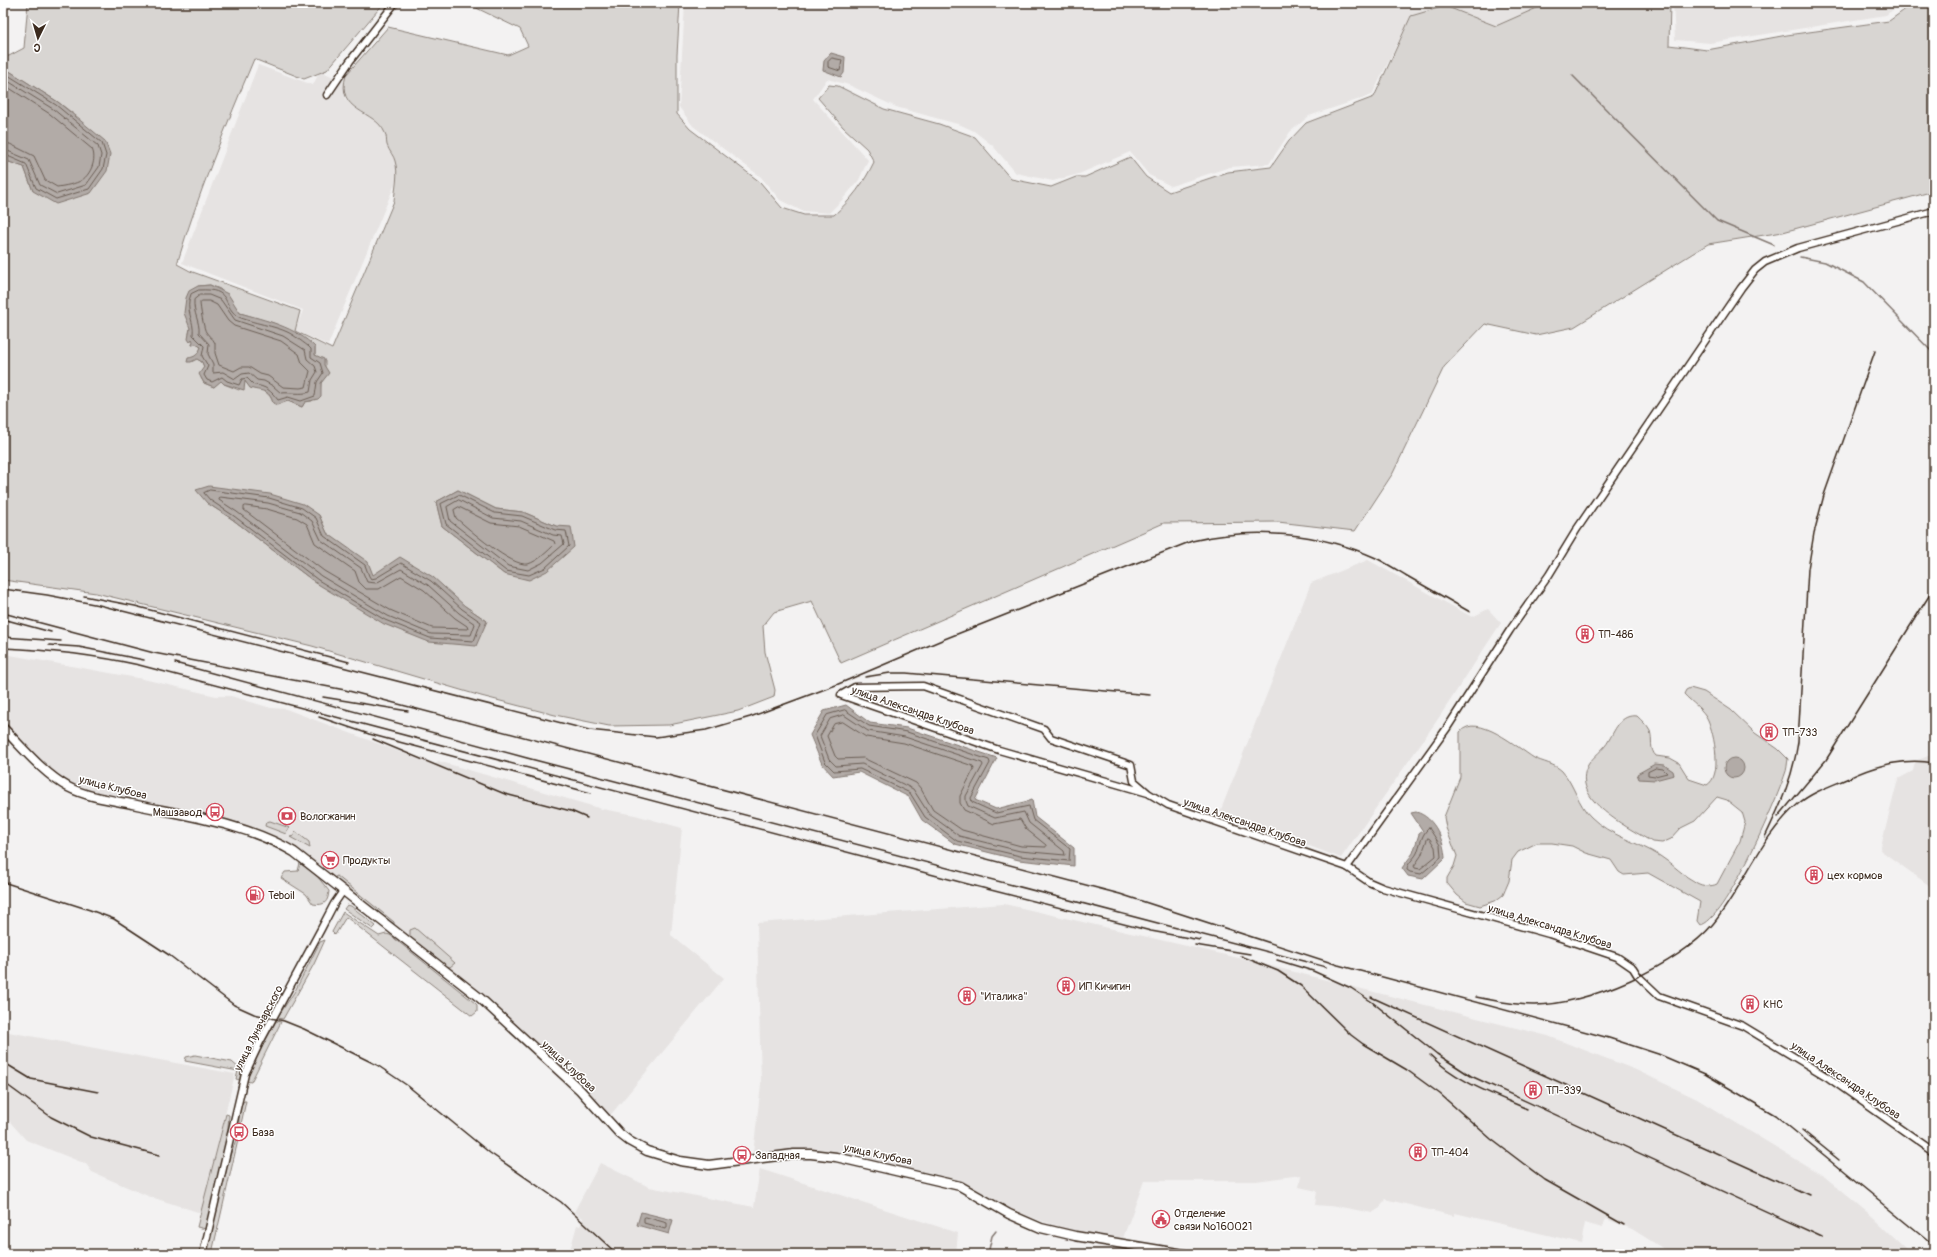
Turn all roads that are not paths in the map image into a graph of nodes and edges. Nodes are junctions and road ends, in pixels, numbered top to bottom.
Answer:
1 (395, 3) edge
2 (327, 95) dead end
3 (1934, 211) edge
4 (3, 728) edge
5 (1148, 793) junction
6 (1347, 867) junction
7 (343, 892) junction
8 (1934, 1152) edge
9 (203, 1254) edge
10 (1184, 1254) edge

1 - 2 street
3 - 6 street
4 - 7 main road, улица Клубова
5 - 5 street, улица Александра Клубова
5 - 6 street, улица Александра Клубова
6 - 8 street, улица Александра Клубова
7 - 9 street, улица Луначарского
7 - 10 main road, улица Клубова

